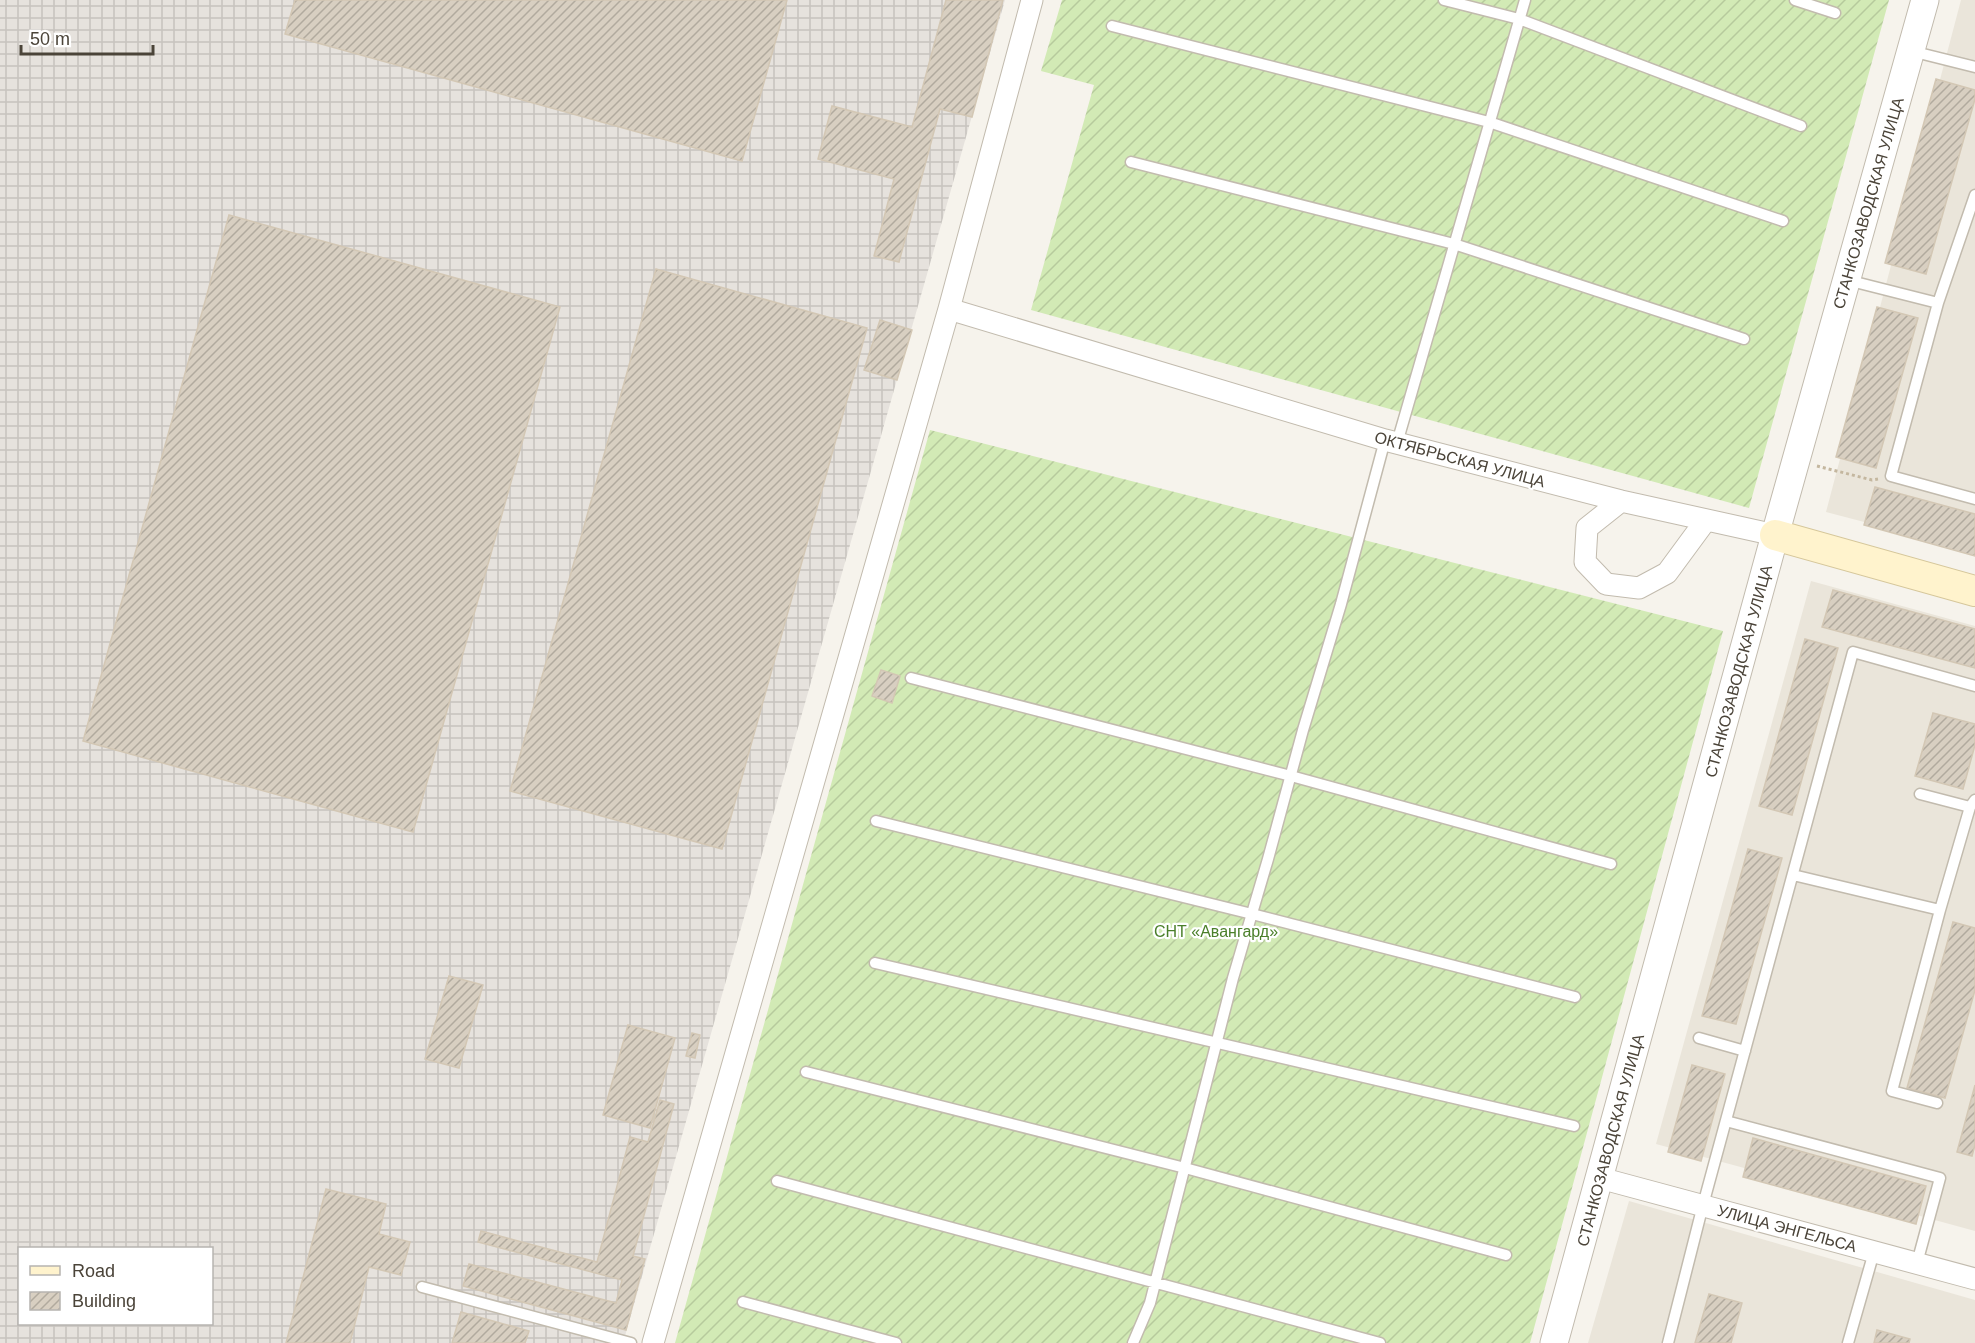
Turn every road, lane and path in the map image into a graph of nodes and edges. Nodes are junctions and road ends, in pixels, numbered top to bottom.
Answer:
1 (1032, 0) edge
2 (1444, 0) edge
3 (1525, 0) edge
4 (1795, 0) edge
5 (1925, 0) edge
6 (1835, 13) dead end
7 (1519, 19) junction
8 (1112, 26) dead end
9 (1911, 51) junction
10 (1975, 68) edge
11 (1490, 122) junction
12 (1800, 126) dead end
13 (1131, 162) dead end
14 (1975, 195) edge
15 (1782, 221) dead end
16 (1454, 244) junction
17 (1846, 280) junction
18 (1938, 303) junction
19 (949, 309) junction
20 (1744, 339) dead end
21 (1391, 441) junction
22 (1796, 460) junction
23 (1891, 476) junction
24 (1975, 500) edge
25 (1621, 501) junction
26 (1706, 520) junction
27 (1775, 535) junction
28 (1975, 591) edge
29 (911, 678) dead end
30 (1975, 686) edge
31 (1291, 776) junction
32 (1920, 794) dead end
33 (1973, 803) edge
34 (876, 821) dead end
35 (1611, 864) dead end
36 (1793, 875) junction
37 (1940, 910) junction
38 (1252, 914) junction
39 (875, 963) dead end
40 (1575, 997) dead end
41 (1699, 1038) dead end
42 (1217, 1041) junction
43 (1745, 1051) junction
44 (806, 1072) dead end
45 (1937, 1103) dead end
46 (1726, 1121) junction
47 (1574, 1126) dead end
48 (1185, 1168) junction
49 (1600, 1178) junction
50 (777, 1181) dead end
51 (1703, 1205) junction
52 (1874, 1252) junction
53 (1506, 1255) dead end
54 (1917, 1263) junction
55 (1975, 1279) edge
56 (1155, 1283) junction
57 (422, 1287) dead end
58 (743, 1302) dead end
59 (631, 1343) edge
60 (653, 1343) edge
61 (896, 1343) edge
62 (1133, 1343) edge
63 (1380, 1343) edge
64 (1554, 1343) edge
65 (1668, 1343) edge
66 (1848, 1343) edge

1 - 19 street
2 - 7 lane
3 - 7 lane
4 - 6 lane
5 - 9 street, СТАНКОЗАВОДСКАЯ УЛИЦА
7 - 11 lane
7 - 12 lane
8 - 11 lane
9 - 10 lane
9 - 17 street, СТАНКОЗАВОДСКАЯ УЛИЦА
11 - 15 lane
11 - 16 lane
13 - 16 lane
14 - 18 lane
16 - 20 lane
16 - 21 lane
17 - 18 lane
17 - 22 street, СТАНКОЗАВОДСКАЯ УЛИЦА
18 - 23 lane
19 - 21 street, ОКТЯБРЬСКАЯ УЛИЦА
19 - 60 street
21 - 25 street, ОКТЯБРЬСКАЯ УЛИЦА
21 - 31 lane
22 - 23 path
22 - 27 street, СТАНКОЗАВОДСКАЯ УЛИЦА
23 - 24 lane
25 - 26 street, ОКТЯБРЬСКАЯ УЛИЦА
25 - 26 street
26 - 27 street, ОКТЯБРЬСКАЯ УЛИЦА
27 - 28 main road, ОКТЯБРЬСКАЯ УЛИЦА
27 - 49 street, СТАНКОЗАВОДСКАЯ УЛИЦА
29 - 31 lane
30 - 36 lane
31 - 35 lane
31 - 38 lane
32 - 33 lane
33 - 37 lane
34 - 38 lane
36 - 37 lane
36 - 43 lane
37 - 45 lane
38 - 40 lane
38 - 42 lane
39 - 42 lane
41 - 43 lane
42 - 47 lane
42 - 48 lane
43 - 46 lane
44 - 48 lane
46 - 51 lane
46 - 54 lane
48 - 53 lane
48 - 56 lane
49 - 51 street, УЛИЦА ЭНГЕЛЬСА
49 - 64 street, СТАНКОЗАВОДСКАЯ УЛИЦА
50 - 56 lane
51 - 52 street, УЛИЦА ЭНГЕЛЬСА
51 - 65 lane
52 - 54 street, УЛИЦА ЭНГЕЛЬСА
52 - 66 lane
54 - 55 street, УЛИЦА ЭНГЕЛЬСА
56 - 62 lane
56 - 63 lane
57 - 59 lane
58 - 61 lane

